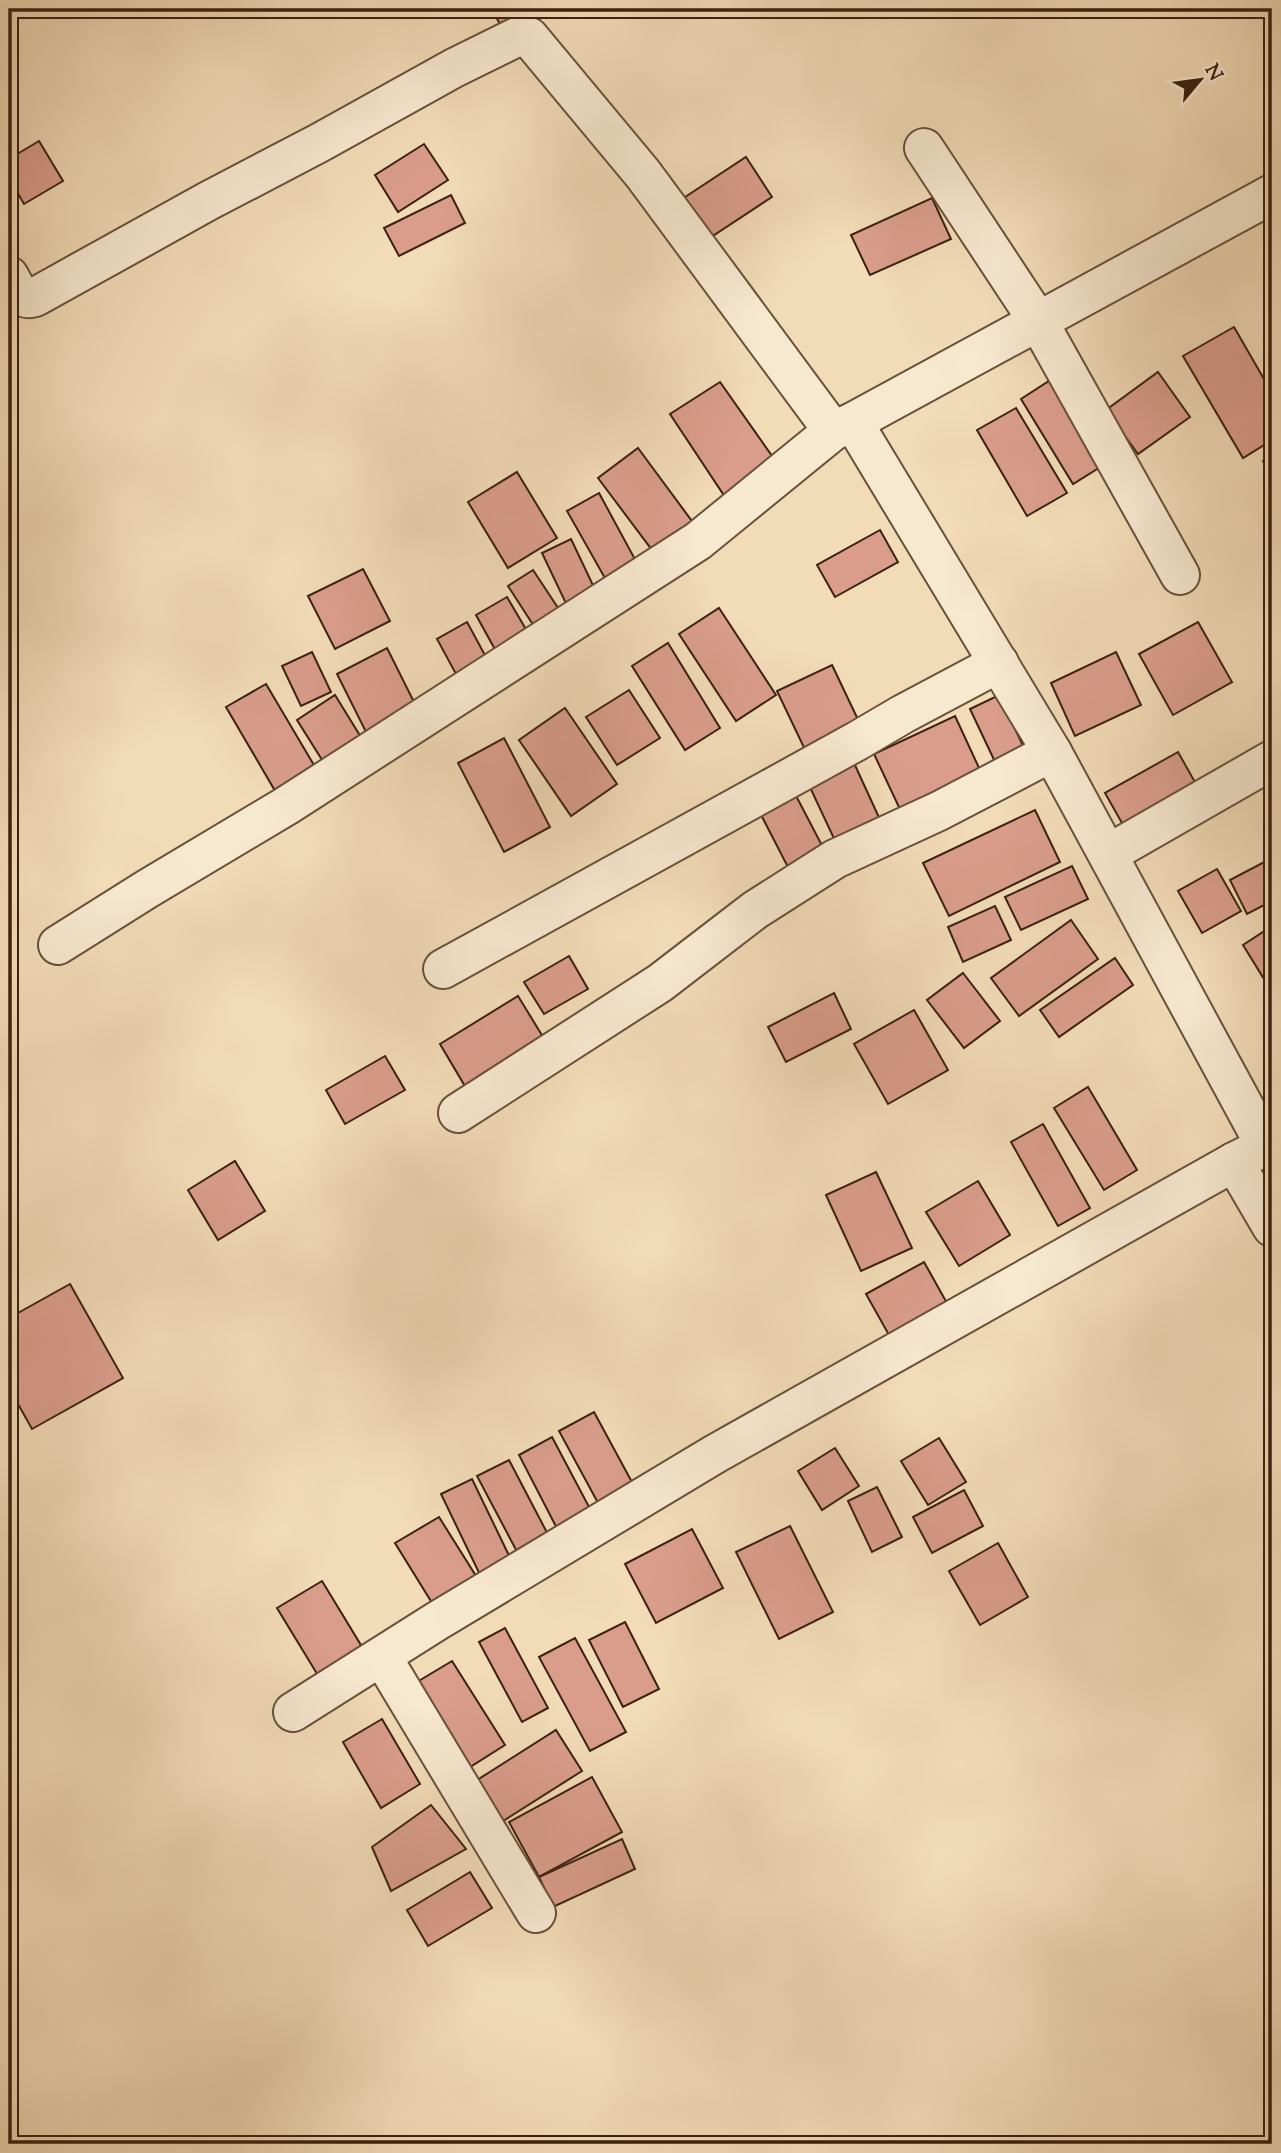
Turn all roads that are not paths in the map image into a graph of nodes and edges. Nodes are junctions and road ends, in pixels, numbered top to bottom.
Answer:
1 (924, 148) dead end
2 (1272, 194) edge
3 (9, 275) edge
4 (1038, 321) junction
5 (843, 427) junction
6 (1180, 575) dead end
7 (999, 663) junction
8 (1052, 752) junction
9 (1272, 760) edge
10 (1108, 854) junction
11 (58, 945) dead end
12 (443, 969) dead end
13 (458, 1113) dead end
14 (1257, 1150) edge
15 (1272, 1227) edge
16 (382, 1657) junction
17 (293, 1712) dead end
18 (536, 1913) dead end

1 - 4 street
2 - 4 street
3 - 5 street
4 - 5 street
4 - 6 street
5 - 7 street
5 - 11 street
7 - 8 street
7 - 12 street
8 - 10 street
8 - 13 street
9 - 10 street
10 - 14 street
14 - 15 street
14 - 16 street
16 - 17 street
16 - 18 street

